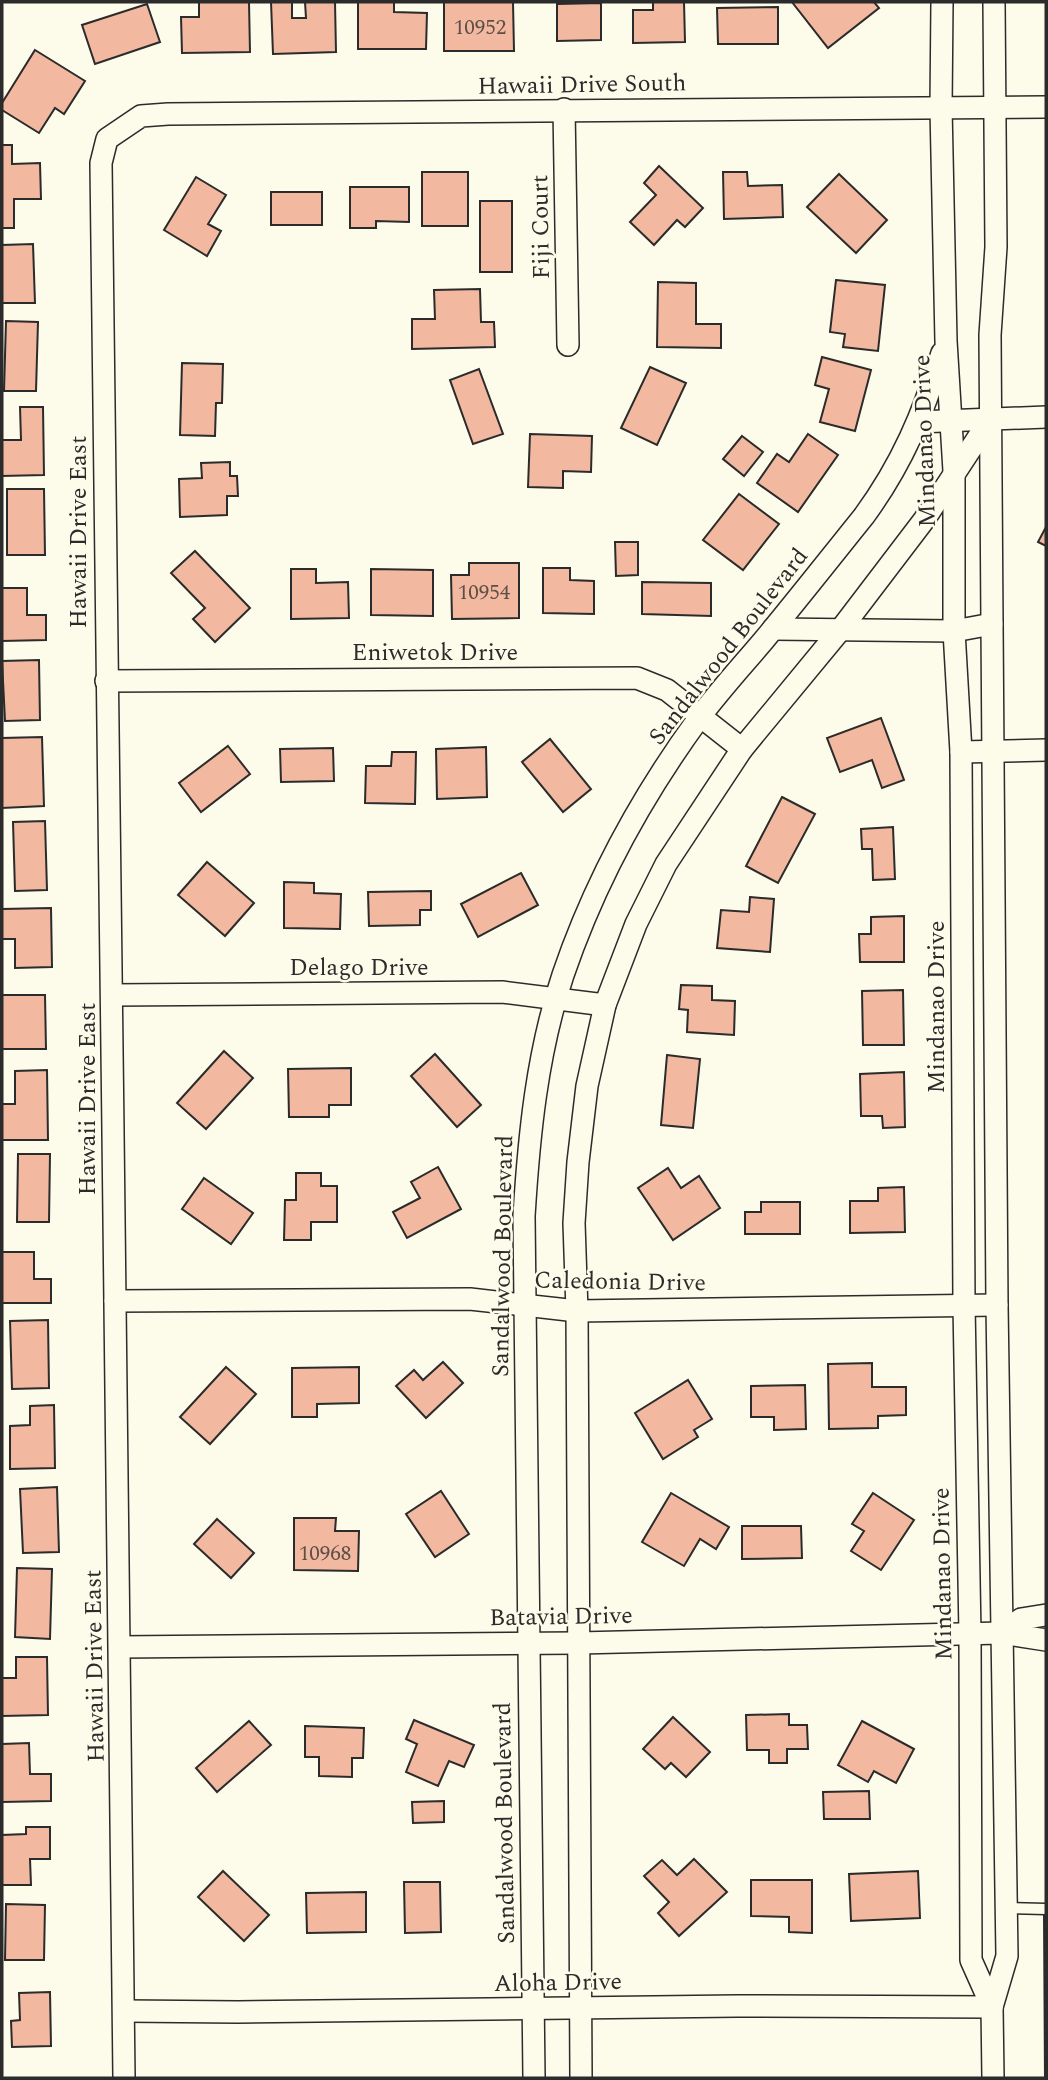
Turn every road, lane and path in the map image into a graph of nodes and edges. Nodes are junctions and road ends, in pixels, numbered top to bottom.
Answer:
1 (942, 2) edge
2 (994, 2) edge
3 (1046, 107) edge
4 (941, 108) junction
5 (996, 108) junction
6 (564, 109) junction
7 (122, 127) joint
8 (946, 341) junction
9 (568, 345) dead end
10 (1046, 417) edge
11 (991, 418) junction
12 (950, 419) junction
13 (918, 422) junction
14 (954, 471) junction
15 (992, 624) junction
16 (773, 629) junction
17 (841, 629) junction
18 (954, 631) junction
19 (106, 681) junction
20 (699, 717) junction
21 (742, 749) junction
22 (1046, 750) edge
23 (961, 752) junction
24 (993, 752) junction
25 (112, 995) junction
26 (557, 998) junction
27 (605, 1005) junction
28 (115, 1301) junction
29 (524, 1305) junction
30 (964, 1305) junction
31 (998, 1305) junction
32 (577, 1311) junction
33 (1046, 1615) edge
34 (1001, 1633) junction
35 (970, 1634) junction
36 (1046, 1640) edge
37 (528, 1643) junction
38 (579, 1643) junction
39 (120, 1647) junction
40 (1006, 1908) junction
41 (1046, 1909) edge
42 (992, 2007) junction
43 (580, 2008) junction
44 (533, 2009) junction
45 (124, 2011) junction
46 (124, 2078) edge
47 (534, 2078) edge
48 (581, 2078) edge
49 (993, 2078) edge

1 - 4 street, Mindanao Drive
2 - 5 street, Mindanao Drive
3 - 5 street, Hawaii Drive South
4 - 5 street, Hawaii Drive South
4 - 6 street, Hawaii Drive South
4 - 8 street, Mindanao Drive
5 - 11 street, Mindanao Drive
6 - 7 street, Hawaii Drive South
6 - 9 street, Fiji Court
7 - 19 street, Hawaii Drive East
8 - 12 street, Mindanao Drive
8 - 13 street, Sandalwood Boulevard
10 - 11 street
11 - 12 street
11 - 14 street
11 - 15 street, Mindanao Drive
12 - 13 street
12 - 14 street, Mindanao Drive
13 - 16 street, Sandalwood Boulevard
14 - 17 street
14 - 18 street, Mindanao Drive
15 - 18 street
15 - 24 street, Mindanao Drive
16 - 17 street
16 - 20 street, Sandalwood Boulevard
17 - 18 street
17 - 21 street
18 - 23 street, Mindanao Drive
19 - 20 street, Eniwetok Drive
19 - 25 street, Hawaii Drive East
20 - 21 street, Eniwetok Drive
20 - 26 street, Sandalwood Boulevard
21 - 27 street
22 - 24 street
23 - 24 street
23 - 30 street, Mindanao Drive
24 - 31 street, Mindanao Drive
25 - 26 street, Delago Drive
25 - 28 street, Hawaii Drive East
26 - 27 street, Delago Drive
26 - 29 street, Sandalwood Boulevard
27 - 32 street
28 - 29 street, Caledonia Drive
28 - 39 street, Hawaii Drive East
29 - 32 street, Caledonia Drive
29 - 37 street, Sandalwood Boulevard
30 - 31 street, Caledonia Drive
30 - 32 street, Caledonia Drive
30 - 35 street, Mindanao Drive
31 - 34 street, Mindanao Drive
32 - 38 street
33 - 34 street
34 - 35 street, Batavia Drive
34 - 36 street
34 - 40 street, Mindanao Drive
35 - 38 street, Batavia Drive
35 - 42 street, Mindanao Drive
37 - 38 street, Batavia Drive
37 - 39 street, Batavia Drive
37 - 44 street, Sandalwood Boulevard
38 - 43 street
39 - 45 street, Hawaii Drive East
40 - 41 lane
40 - 42 street, Mindanao Drive
42 - 43 street, Aloha Drive
42 - 49 street, Mindanao Drive
43 - 44 street, Aloha Drive
43 - 48 street
44 - 45 street, Aloha Drive
44 - 47 street, Sandalwood Boulevard
45 - 46 street, Hawaii Drive East

